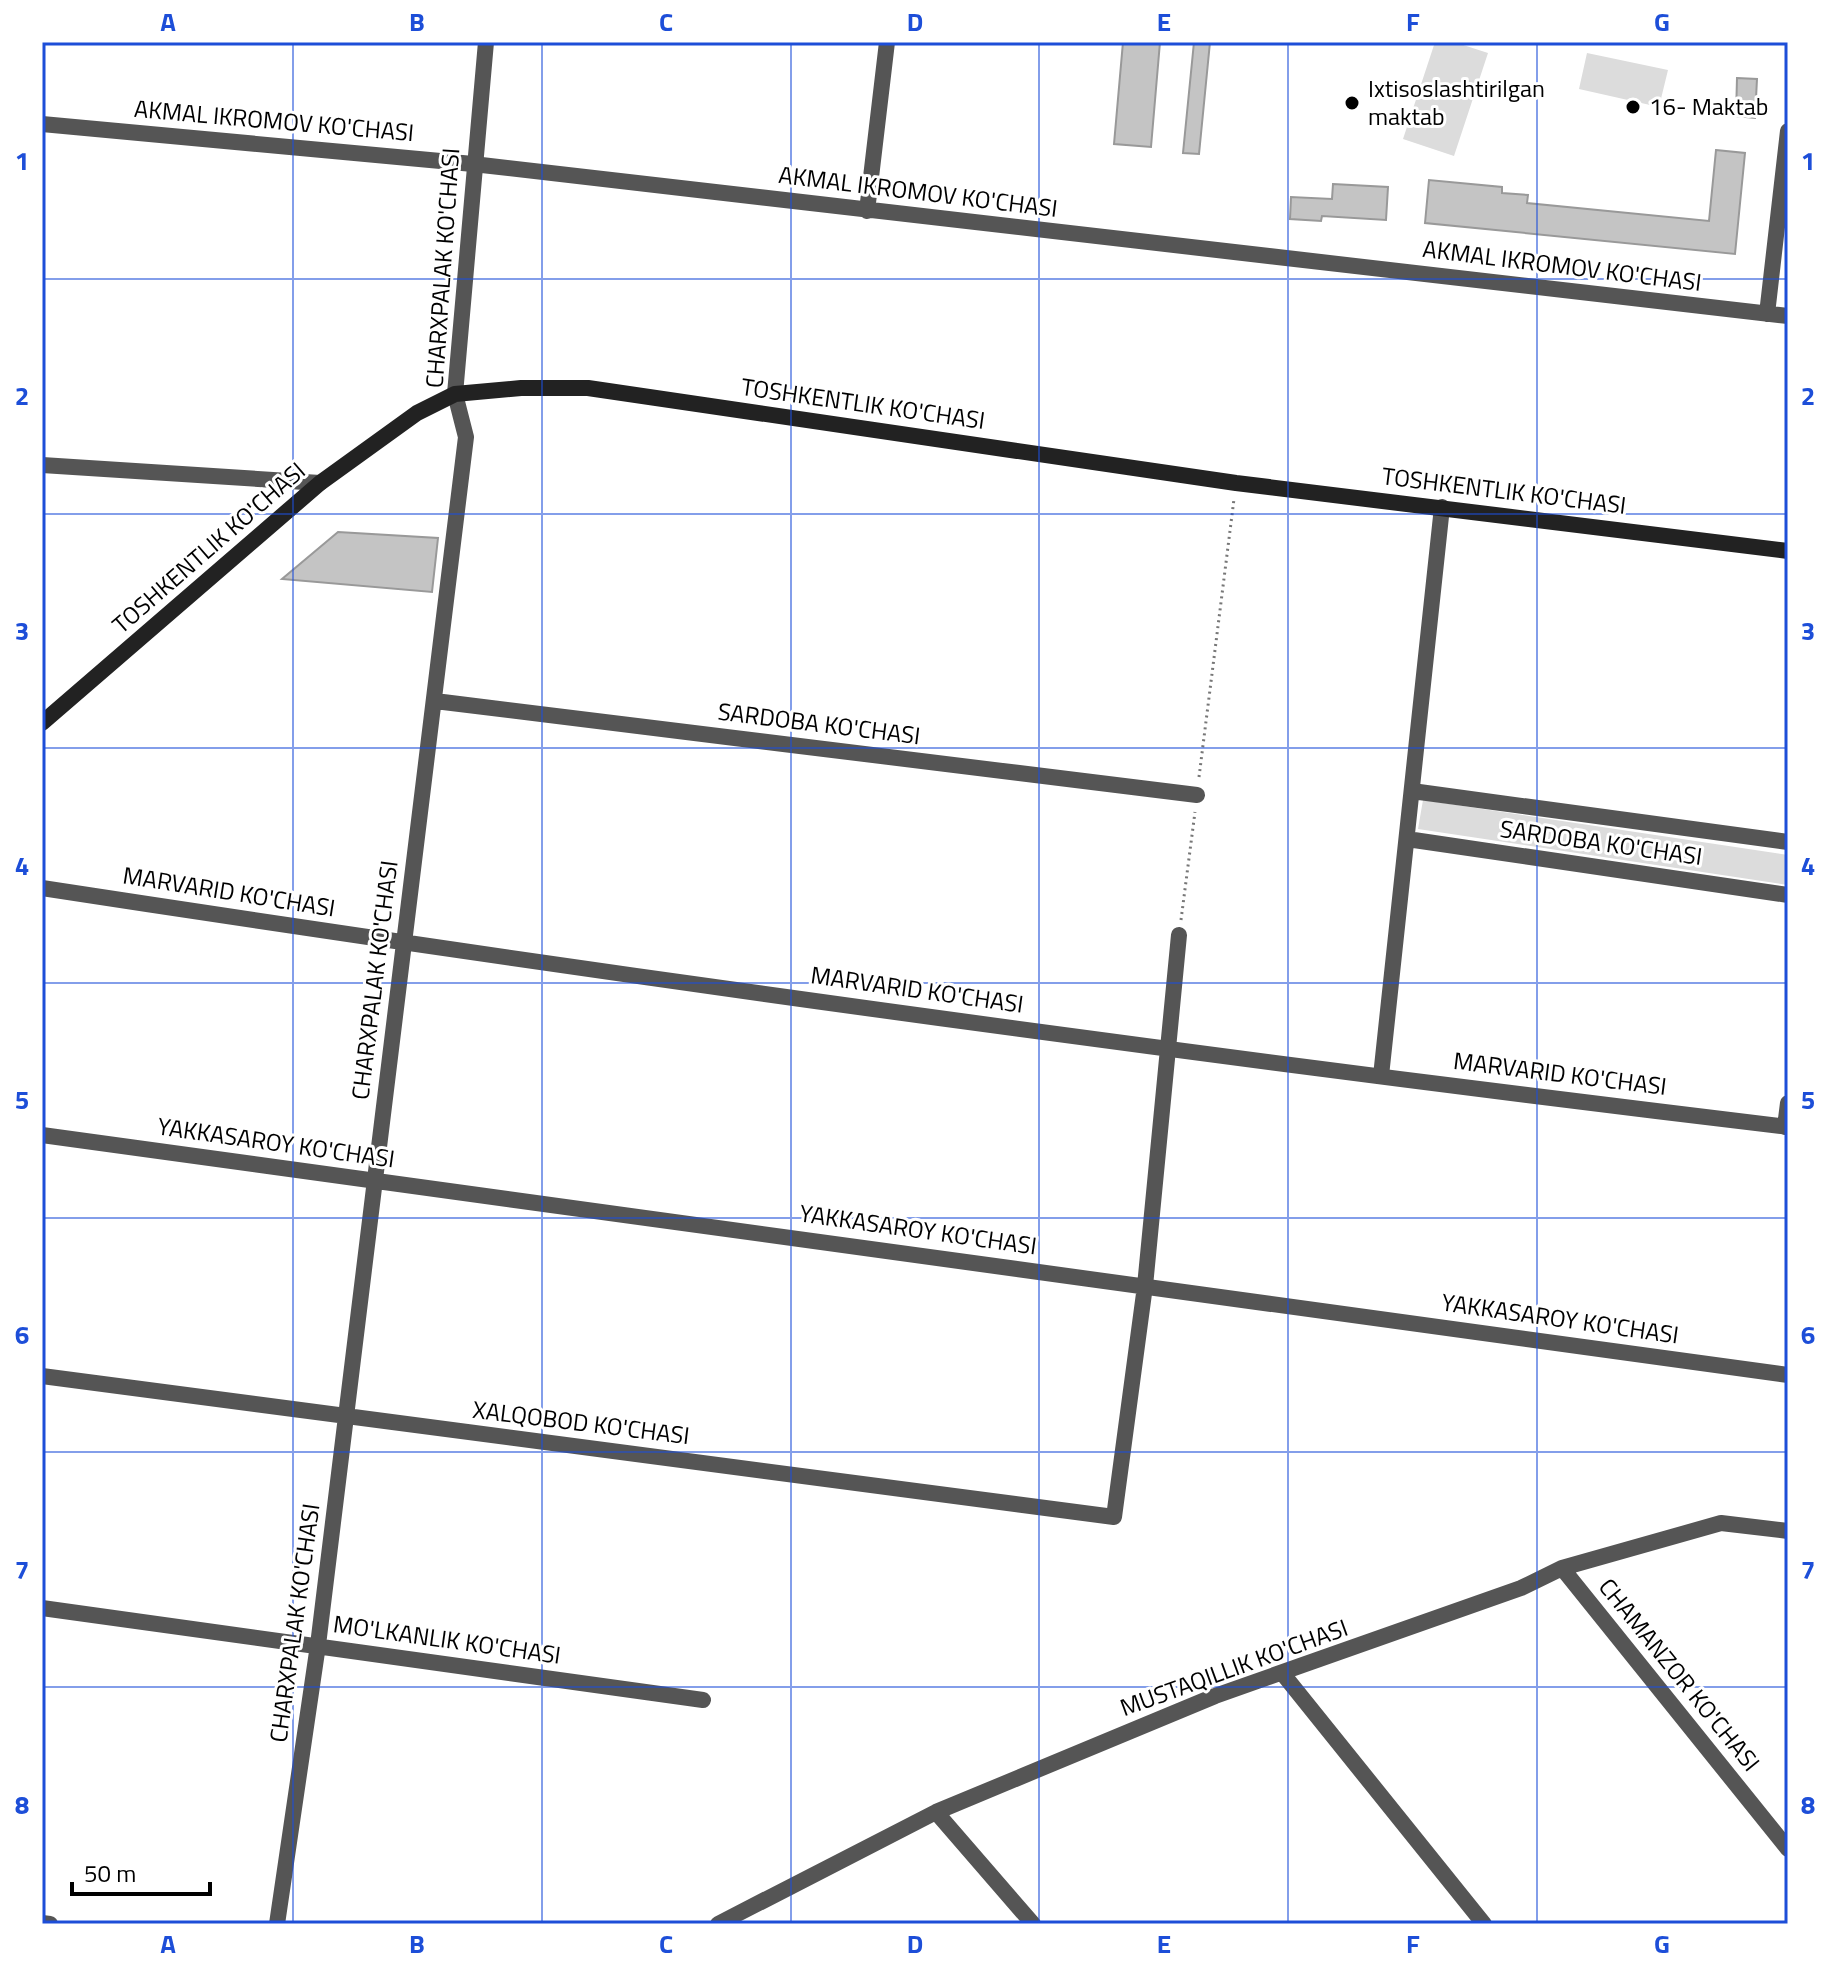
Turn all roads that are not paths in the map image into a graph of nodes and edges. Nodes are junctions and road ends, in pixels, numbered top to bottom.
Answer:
1 (486, 42) edge
2 (887, 42) edge
3 (42, 124) edge
4 (1788, 131) edge
5 (473, 164) junction
6 (867, 211) junction
7 (1767, 314) junction
8 (1788, 316) edge
9 (455, 394) junction
10 (42, 465) edge
11 (320, 483) junction
12 (1442, 507) junction
13 (1788, 551) edge
14 (435, 701) junction
15 (42, 723) edge
16 (1412, 791) junction
17 (1197, 795) road end
18 (1407, 839) junction
19 (1788, 842) edge
20 (42, 888) edge
21 (1788, 895) edge
22 (1179, 935) road end
23 (405, 943) junction
24 (1167, 1048) junction
25 (1381, 1076) junction
26 (1788, 1103) edge
27 (1786, 1127) edge
28 (42, 1135) edge
29 (373, 1180) junction
30 (1145, 1286) junction
31 (1788, 1375) edge
32 (42, 1376) edge
33 (346, 1416) junction
34 (1788, 1531) edge
35 (1562, 1568) junction
36 (42, 1608) edge
37 (318, 1645) junction
38 (1283, 1674) junction
39 (703, 1700) dead end
40 (936, 1812) junction
41 (1788, 1849) edge
42 (42, 1923) edge
43 (50, 1924) edge
44 (277, 1924) edge
45 (718, 1924) edge
46 (1033, 1924) edge
47 (1484, 1924) edge

1 - 5 street, CHARXPALAK KO'CHASI
2 - 6 street
3 - 5 street, AKMAL IKROMOV KO'CHASI
4 - 7 street
5 - 6 street, AKMAL IKROMOV KO'CHASI
5 - 9 street, CHARXPALAK KO'CHASI
6 - 7 street, AKMAL IKROMOV KO'CHASI
7 - 8 street, AKMAL IKROMOV KO'CHASI
9 - 11 main road, TOSHKENTLIK KO'CHASI
9 - 12 main road, TOSHKENTLIK KO'CHASI
9 - 14 street, CHARXPALAK KO'CHASI
10 - 11 street
11 - 15 main road, TOSHKENTLIK KO'CHASI
12 - 13 main road, TOSHKENTLIK KO'CHASI
12 - 16 street
14 - 17 street, SARDOBA KO'CHASI
14 - 23 street, CHARXPALAK KO'CHASI
16 - 18 street
16 - 19 street, SARDOBA KO'CHASI
18 - 21 street, SARDOBA KO'CHASI
18 - 25 street
20 - 23 street, MARVARID KO'CHASI
22 - 24 street
23 - 24 street, MARVARID KO'CHASI
23 - 29 street, CHARXPALAK KO'CHASI
24 - 25 street, MARVARID KO'CHASI
24 - 30 street
25 - 27 street, MARVARID KO'CHASI
26 - 27 street
28 - 29 street, YAKKASAROY KO'CHASI
29 - 30 street, YAKKASAROY KO'CHASI
29 - 33 street, CHARXPALAK KO'CHASI
30 - 31 street, YAKKASAROY KO'CHASI
30 - 33 street, XALQOBOD KO'CHASI
32 - 33 street, XALQOBOD KO'CHASI
33 - 37 street, CHARXPALAK KO'CHASI
34 - 35 street, MUSTAQILLIK KO'CHASI
35 - 38 street, MUSTAQILLIK KO'CHASI
35 - 41 street, CHAMANZOR KO'CHASI
36 - 37 street, MO'LKANLIK KO'CHASI
37 - 39 street, MO'LKANLIK KO'CHASI
37 - 44 street, CHARXPALAK KO'CHASI
38 - 40 street, MUSTAQILLIK KO'CHASI
38 - 47 street
40 - 45 street, MUSTAQILLIK KO'CHASI
40 - 46 street
42 - 43 street

